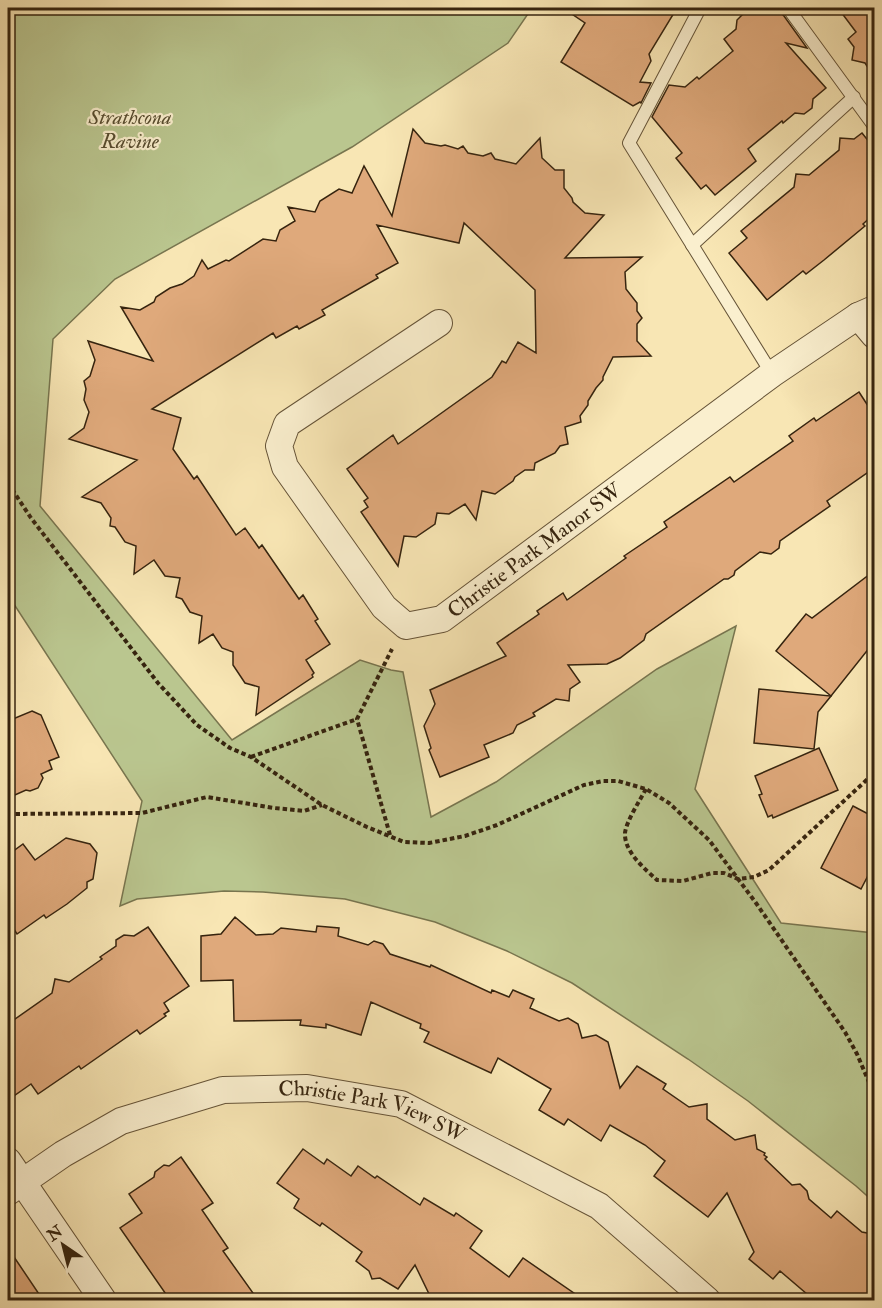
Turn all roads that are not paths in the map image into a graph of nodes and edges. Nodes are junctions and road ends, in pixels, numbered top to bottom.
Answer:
1 (700, 8) edge
2 (788, 8) edge
3 (854, 98) junction
4 (874, 126) edge
5 (692, 245) junction
6 (874, 289) edge
7 (866, 312) edge
8 (439, 323) dead end
9 (874, 335) edge
10 (772, 374) junction
11 (8, 1161) edge
12 (15, 1187) edge
13 (103, 1300) edge
14 (707, 1300) edge

1 - 5 lane
2 - 3 lane
3 - 4 lane
3 - 5 lane
5 - 10 lane
6 - 7 street
7 - 9 street
7 - 10 street, Christie Park Manor SW
8 - 10 street, Christie Park Manor SW
11 - 12 street
12 - 13 street
12 - 14 street, Christie Park View SW

